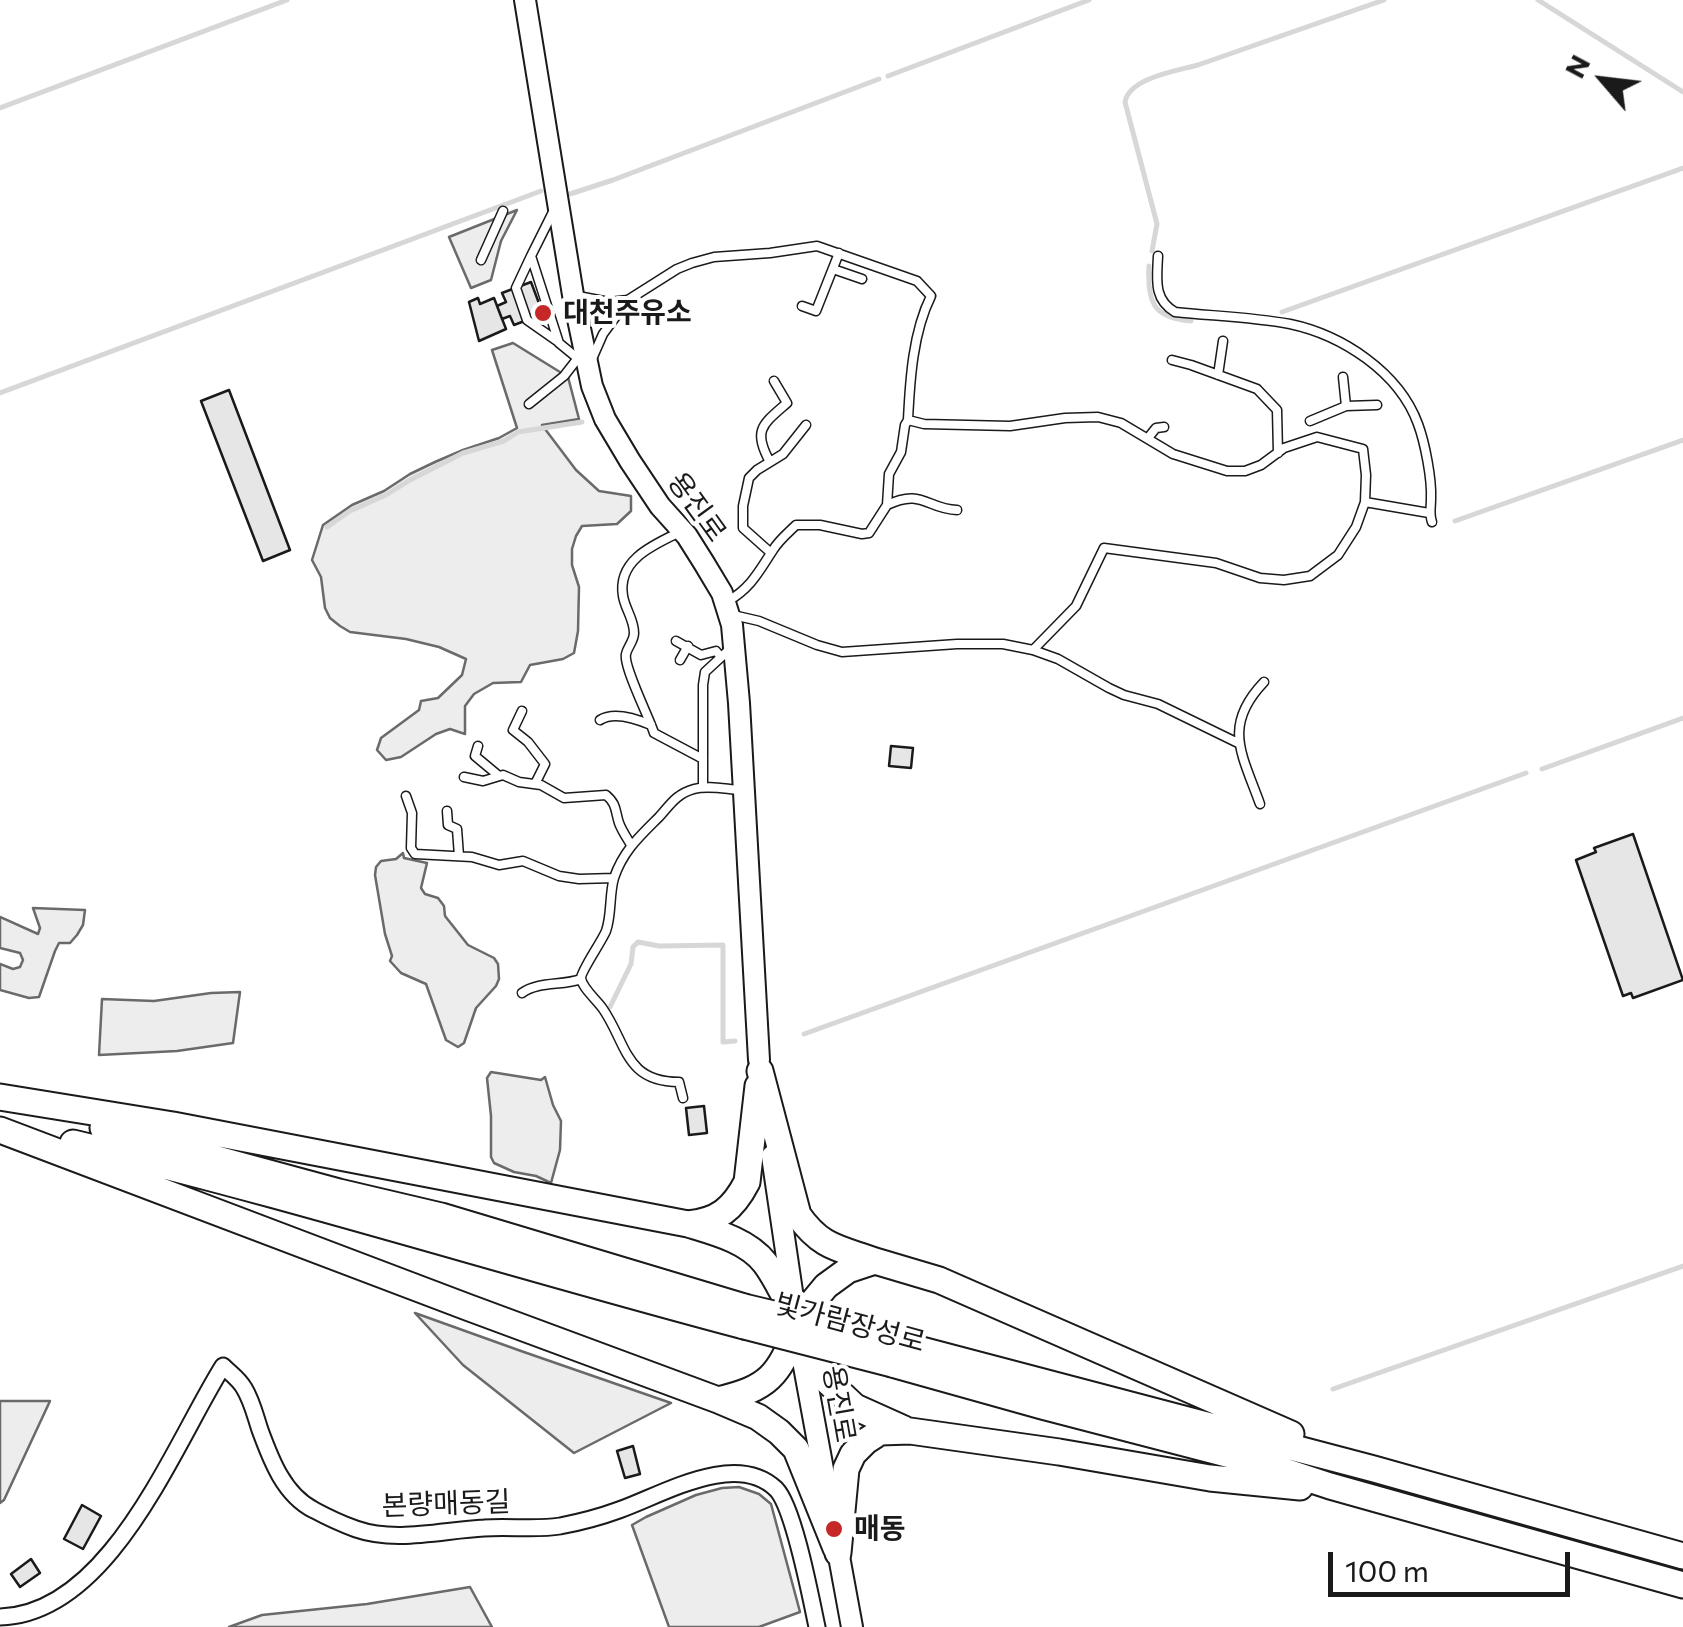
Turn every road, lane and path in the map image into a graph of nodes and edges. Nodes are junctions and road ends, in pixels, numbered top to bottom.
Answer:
1 (525, 0) edge
2 (558, 199) junction
3 (502, 210) dead end
4 (839, 253) junction
5 (531, 256) junction
6 (1158, 256) dead end
7 (481, 260) dead end
8 (833, 269) junction
9 (862, 279) dead end
10 (573, 295) junction
11 (628, 300) junction
12 (802, 306) dead end
13 (816, 312) junction
14 (821, 324) dead end
15 (1224, 341) dead end
16 (559, 343) junction
17 (1172, 360) dead end
18 (583, 363) junction
19 (1218, 375) junction
20 (1343, 377) dead end
21 (774, 381) dead end
22 (528, 404) dead end
23 (1346, 406) junction
24 (1377, 406) dead end
25 (908, 420) junction
26 (806, 425) dead end
27 (1164, 427) dead end
28 (1317, 437) junction
29 (1148, 438) junction
30 (1278, 453) junction
31 (770, 462) junction
32 (1366, 502) junction
33 (888, 504) junction
34 (958, 510) dead end
35 (682, 531) junction
36 (771, 553) junction
37 (727, 608) junction
38 (676, 640) dead end
39 (688, 646) junction
40 (1033, 650) junction
41 (728, 651) junction
42 (680, 660) dead end
43 (1264, 682) dead end
44 (522, 711) dead end
45 (600, 720) dead end
46 (652, 725) junction
47 (1238, 742) junction
48 (478, 746) dead end
49 (703, 759) junction
50 (500, 776) junction
51 (464, 777) dead end
52 (535, 784) junction
53 (703, 787) junction
54 (744, 790) junction
55 (406, 796) dead end
56 (1260, 804) dead end
57 (447, 811) dead end
58 (630, 846) junction
59 (459, 856) junction
60 (614, 878) junction
61 (582, 979) junction
62 (522, 993) dead end
63 (759, 1066) junction
64 (0, 1098) edge
65 (683, 1098) dead end
66 (0, 1128) edge
67 (688, 1224) junction
68 (875, 1262) junction
69 (744, 1316) junction
70 (797, 1324) junction
71 (895, 1354) junction
72 (718, 1400) junction
73 (910, 1431) junction
74 (1374, 1468) junction
75 (1353, 1492) junction
76 (838, 1553) junction
77 (1683, 1556) edge
78 (803, 1564) junction
79 (1683, 1585) edge
80 (0, 1617) edge
81 (817, 1627) edge
82 (852, 1627) edge

1 - 2 main road, 용진로
2 - 5 lane
2 - 10 main road, 용진로
3 - 7 lane
4 - 8 lane
4 - 11 lane
4 - 25 lane
5 - 16 lane
5 - 16 lane
6 - 32 lane
8 - 9 lane
8 - 13 lane
10 - 11 lane
10 - 18 main road, 용진로
11 - 18 lane
12 - 13 lane
13 - 14 lane
15 - 19 lane
16 - 18 lane
17 - 19 lane
18 - 22 lane
18 - 35 main road, 용진로
19 - 30 lane
20 - 23 lane
21 - 31 lane
23 - 24 lane
23 - 28 lane
25 - 29 lane
25 - 33 lane
26 - 31 lane
27 - 29 lane
28 - 30 lane
28 - 32 lane
29 - 30 lane
31 - 36 lane
32 - 40 lane
33 - 34 lane
33 - 36 lane
35 - 37 main road, 용진로
35 - 46 lane
36 - 37 lane
37 - 40 lane
37 - 41 main road, 용진로
38 - 39 lane
39 - 41 lane
39 - 42 lane
40 - 47 lane
41 - 49 lane
41 - 54 main road, 용진로
43 - 47 lane
44 - 52 lane
45 - 46 lane
46 - 49 lane
47 - 56 lane
48 - 50 lane
49 - 53 lane
50 - 51 lane
50 - 52 lane
52 - 58 lane
53 - 54 lane
53 - 58 lane
54 - 63 main road, 용진로
55 - 59 lane
57 - 59 lane
58 - 60 lane
59 - 60 lane
60 - 61 lane
61 - 62 lane
61 - 65 lane
63 - 67 highway
63 - 68 highway
63 - 70 main road, 용진로
64 - 67 highway
64 - 69 highway, 빛가람장성로
66 - 69 highway, 빛가람장성로
66 - 72 highway
67 - 70 highway
68 - 70 highway
68 - 74 highway
69 - 71 highway, 빛가람장성로, bridge
70 - 72 highway
70 - 73 highway
70 - 76 main road, 용진로
71 - 74 highway, 빛가람장성로
71 - 75 highway, 빛가람장성로
72 - 76 highway
73 - 75 highway
73 - 76 highway
74 - 77 highway, 빛가람장성로
75 - 79 highway, 빛가람장성로
76 - 78 street
76 - 82 main road, 용진로
78 - 80 street, 본량매동길
78 - 81 street, 본량매동길

